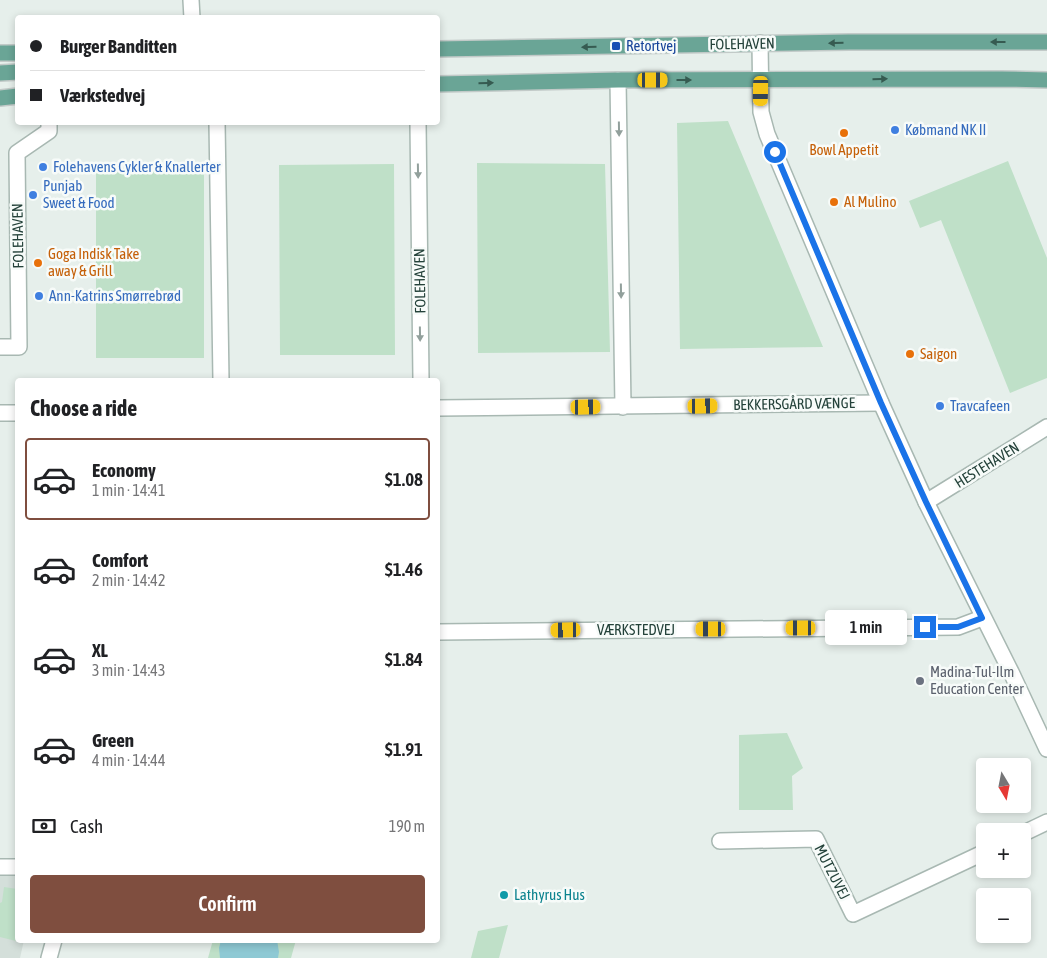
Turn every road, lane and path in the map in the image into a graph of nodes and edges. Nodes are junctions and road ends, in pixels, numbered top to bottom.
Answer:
1 (191, 0) edge
2 (192, 15) edge
3 (1047, 42) edge
4 (760, 43) junction
5 (440, 49) edge
6 (0, 53) edge
7 (15, 53) edge
8 (15, 72) edge
9 (0, 73) edge
10 (618, 80) junction
11 (761, 80) junction
12 (1047, 80) edge
13 (440, 84) edge
14 (15, 96) edge
15 (0, 98) edge
16 (49, 125) edge
17 (217, 125) edge
18 (418, 125) edge
19 (0, 347) edge
20 (221, 378) edge
21 (421, 378) edge
22 (881, 403) junction
23 (623, 407) junction
24 (440, 408) edge
25 (15, 412) edge
26 (0, 413) edge
27 (1047, 427) edge
28 (926, 502) junction
29 (982, 618) junction
30 (440, 632) edge
31 (1047, 749) edge
32 (1047, 822) edge
33 (1031, 830) edge
34 (720, 841) dead end
35 (976, 856) edge
36 (0, 867) edge
37 (15, 867) edge
38 (53, 943) edge
39 (49, 958) edge

1 - 2 street
3 -> 4 main road, FOLEHAVEN
4 -> 5 main road, FOLEHAVEN
4 - 11 street
6 - 7 main road
8 - 9 main road
10 -> 11 main road
13 -> 10 main road
10 -> 23 street
11 -> 12 main road
11 - 22 street
14 - 15 main road
16 - 19 street, FOLEHAVEN
17 - 20 street
18 -> 21 street, FOLEHAVEN
22 - 23 street, BEKKERSGÅRD VÆNGE
22 - 28 street
23 - 24 street, BEKKERSGÅRD VÆNGE
25 - 26 street
27 - 28 street, HESTEHAVEN
28 - 29 street
29 - 30 street, VÆRKSTEDVEJ
29 - 31 street
32 - 33 street
34 - 35 street, MUTZUVEJ
36 - 37 street
38 - 39 street

